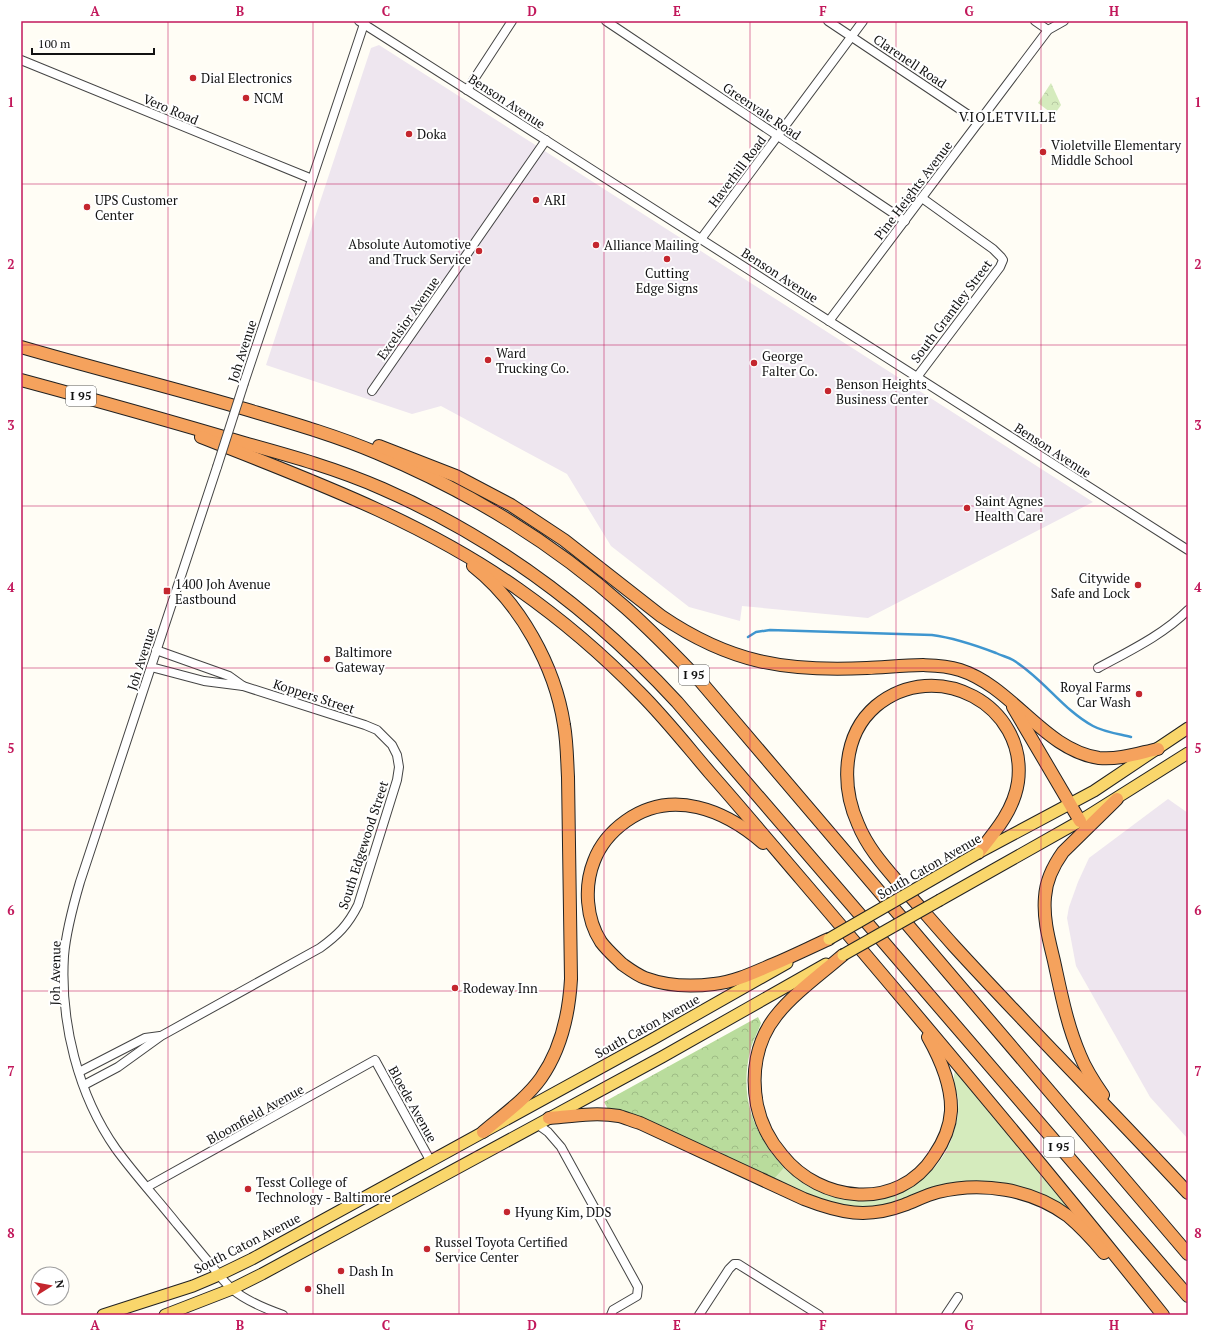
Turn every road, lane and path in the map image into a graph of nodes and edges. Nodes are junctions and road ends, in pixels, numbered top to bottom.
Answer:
1 (512, 21) edge
2 (606, 21) edge
3 (828, 21) edge
4 (863, 21) edge
5 (1036, 21) edge
6 (1064, 21) edge
7 (363, 22) edge
8 (1048, 30) junction
9 (851, 37) junction
10 (21, 60) edge
11 (467, 90) junction
12 (979, 122) junction
13 (778, 136) junction
14 (546, 140) junction
15 (312, 179) junction
16 (922, 198) junction
17 (905, 221) junction
18 (701, 239) junction
19 (829, 321) junction
20 (21, 347) edge
21 (917, 377) junction
22 (21, 380) edge
23 (372, 391) dead end
24 (211, 399) junction
25 (140, 413) junction
26 (421, 530) junction
27 (1188, 550) edge
28 (1188, 610) edge
29 (156, 650) junction
30 (151, 667) junction
31 (1098, 668) dead end
32 (243, 686) junction
33 (1006, 696) junction
34 (1188, 728) edge
35 (377, 730) joint
36 (1158, 749) junction
37 (1188, 753) edge
38 (1117, 799) junction
39 (1071, 804) junction
40 (1080, 821) junction
41 (978, 853) junction
42 (794, 871) junction
43 (829, 939) junction
44 (843, 955) junction
45 (900, 995) junction
46 (161, 1036) junction
47 (375, 1060) joint
48 (79, 1072) junction
49 (84, 1085) junction
50 (549, 1118) junction
51 (537, 1124) junction
52 (482, 1132) junction
53 (1148, 1150) junction
54 (430, 1160) junction
55 (147, 1187) junction
56 (1188, 1193) edge
57 (1188, 1254) edge
58 (219, 1275) junction
59 (232, 1289) junction
60 (1188, 1296) edge
61 (958, 1297) dead end
62 (103, 1315) edge
63 (165, 1315) edge
64 (283, 1315) edge
65 (611, 1315) edge
66 (699, 1315) edge
67 (819, 1315) edge
68 (946, 1315) edge
69 (1158, 1315) edge
70 (1163, 1315) edge

1 - 11 street
2 - 13 street, Greenvale Road
3 - 9 street, Clarenell Road
4 - 9 street, Haverhill Road
5 - 8 street
6 - 8 street, Pine Heights Avenue
7 - 11 street, Benson Avenue
7 - 15 street, Joh Avenue
8 - 12 street, Pine Heights Avenue
9 - 12 street, Clarenell Road
9 - 13 street, Haverhill Road
10 - 15 street, Vero Road
11 - 14 street, Benson Avenue
12 - 16 street, Pine Heights Avenue
13 - 17 street, Greenvale Road
13 - 18 street, Haverhill Road
14 - 18 street, Benson Avenue
14 - 23 street, Excelsior Avenue
15 - 29 street, Joh Avenue, bridge
16 - 17 street, Pine Heights Avenue
16 - 21 street, South Grantley Street
17 - 19 street, Pine Heights Avenue
18 - 19 street, Benson Avenue
19 - 21 street, Benson Avenue
20 - 24 highway, I 95
21 - 27 street, Benson Avenue
22 - 25 highway, I 95
24 - 33 highway
24 - 57 highway, I 95
25 - 26 highway
25 - 60 highway, I 95
26 - 42 highway
26 - 52 highway
28 - 31 street
29 - 30 street, Joh Avenue
29 - 32 street, Koppers Street
30 - 32 street, Koppers Street
30 - 48 street, Joh Avenue
32 - 35 street, Koppers Street
33 - 36 highway
33 - 39 highway
34 - 36 main road, South Caton Avenue
35 - 46 street, South Edgewood Street
36 - 39 main road, South Caton Avenue
37 - 38 main road
38 - 40 main road
38 - 53 highway
39 - 40 highway
39 - 41 main road, South Caton Avenue
40 - 44 main road, bridge
41 - 43 main road, South Caton Avenue, bridge
41 - 53 highway
42 - 43 highway
42 - 45 highway
43 - 52 main road, South Caton Avenue
44 - 45 highway
44 - 50 main road
45 - 70 highway
46 - 48 street, South Edgewood Street
46 - 49 street, South Edgewood Street
47 - 54 street, Bloede Avenue
47 - 55 street, Bloomfield Avenue
48 - 49 street, Joh Avenue
49 - 55 street, Joh Avenue
50 - 51 main road
50 - 69 highway
51 - 59 main road
51 - 65 street
52 - 54 main road, South Caton Avenue
53 - 56 highway
54 - 58 main road, South Caton Avenue
55 - 58 street, Joh Avenue
58 - 59 street, Joh Avenue
58 - 62 main road, South Caton Avenue
59 - 63 main road
59 - 64 street, Joh Avenue
61 - 68 street
66 - 67 street

